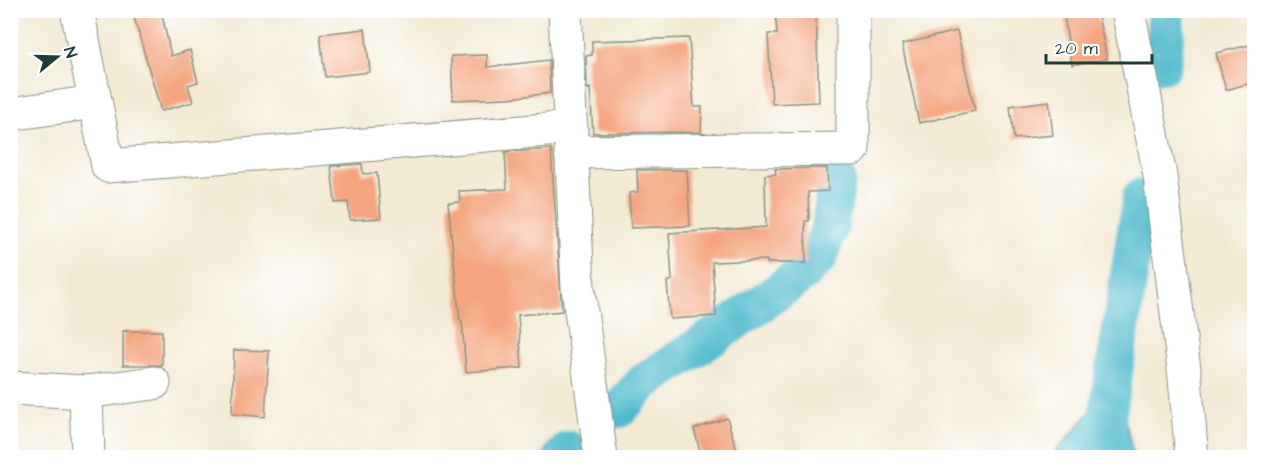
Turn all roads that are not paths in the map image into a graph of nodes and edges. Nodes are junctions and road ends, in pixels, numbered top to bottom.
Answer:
1 (77, 10) edge
2 (565, 10) edge
3 (853, 10) edge
4 (1128, 10) edge
5 (95, 102) junction
6 (10, 114) edge
7 (571, 140) junction
8 (154, 383) dead end
9 (10, 388) edge
10 (86, 392) junction
11 (88, 458) edge
12 (601, 458) edge
13 (1192, 458) edge

1 - 5 street
2 - 7 street
3 - 7 street
4 - 13 street
5 - 6 street
5 - 7 street
7 - 12 street
8 - 10 street
9 - 10 street
10 - 11 street

